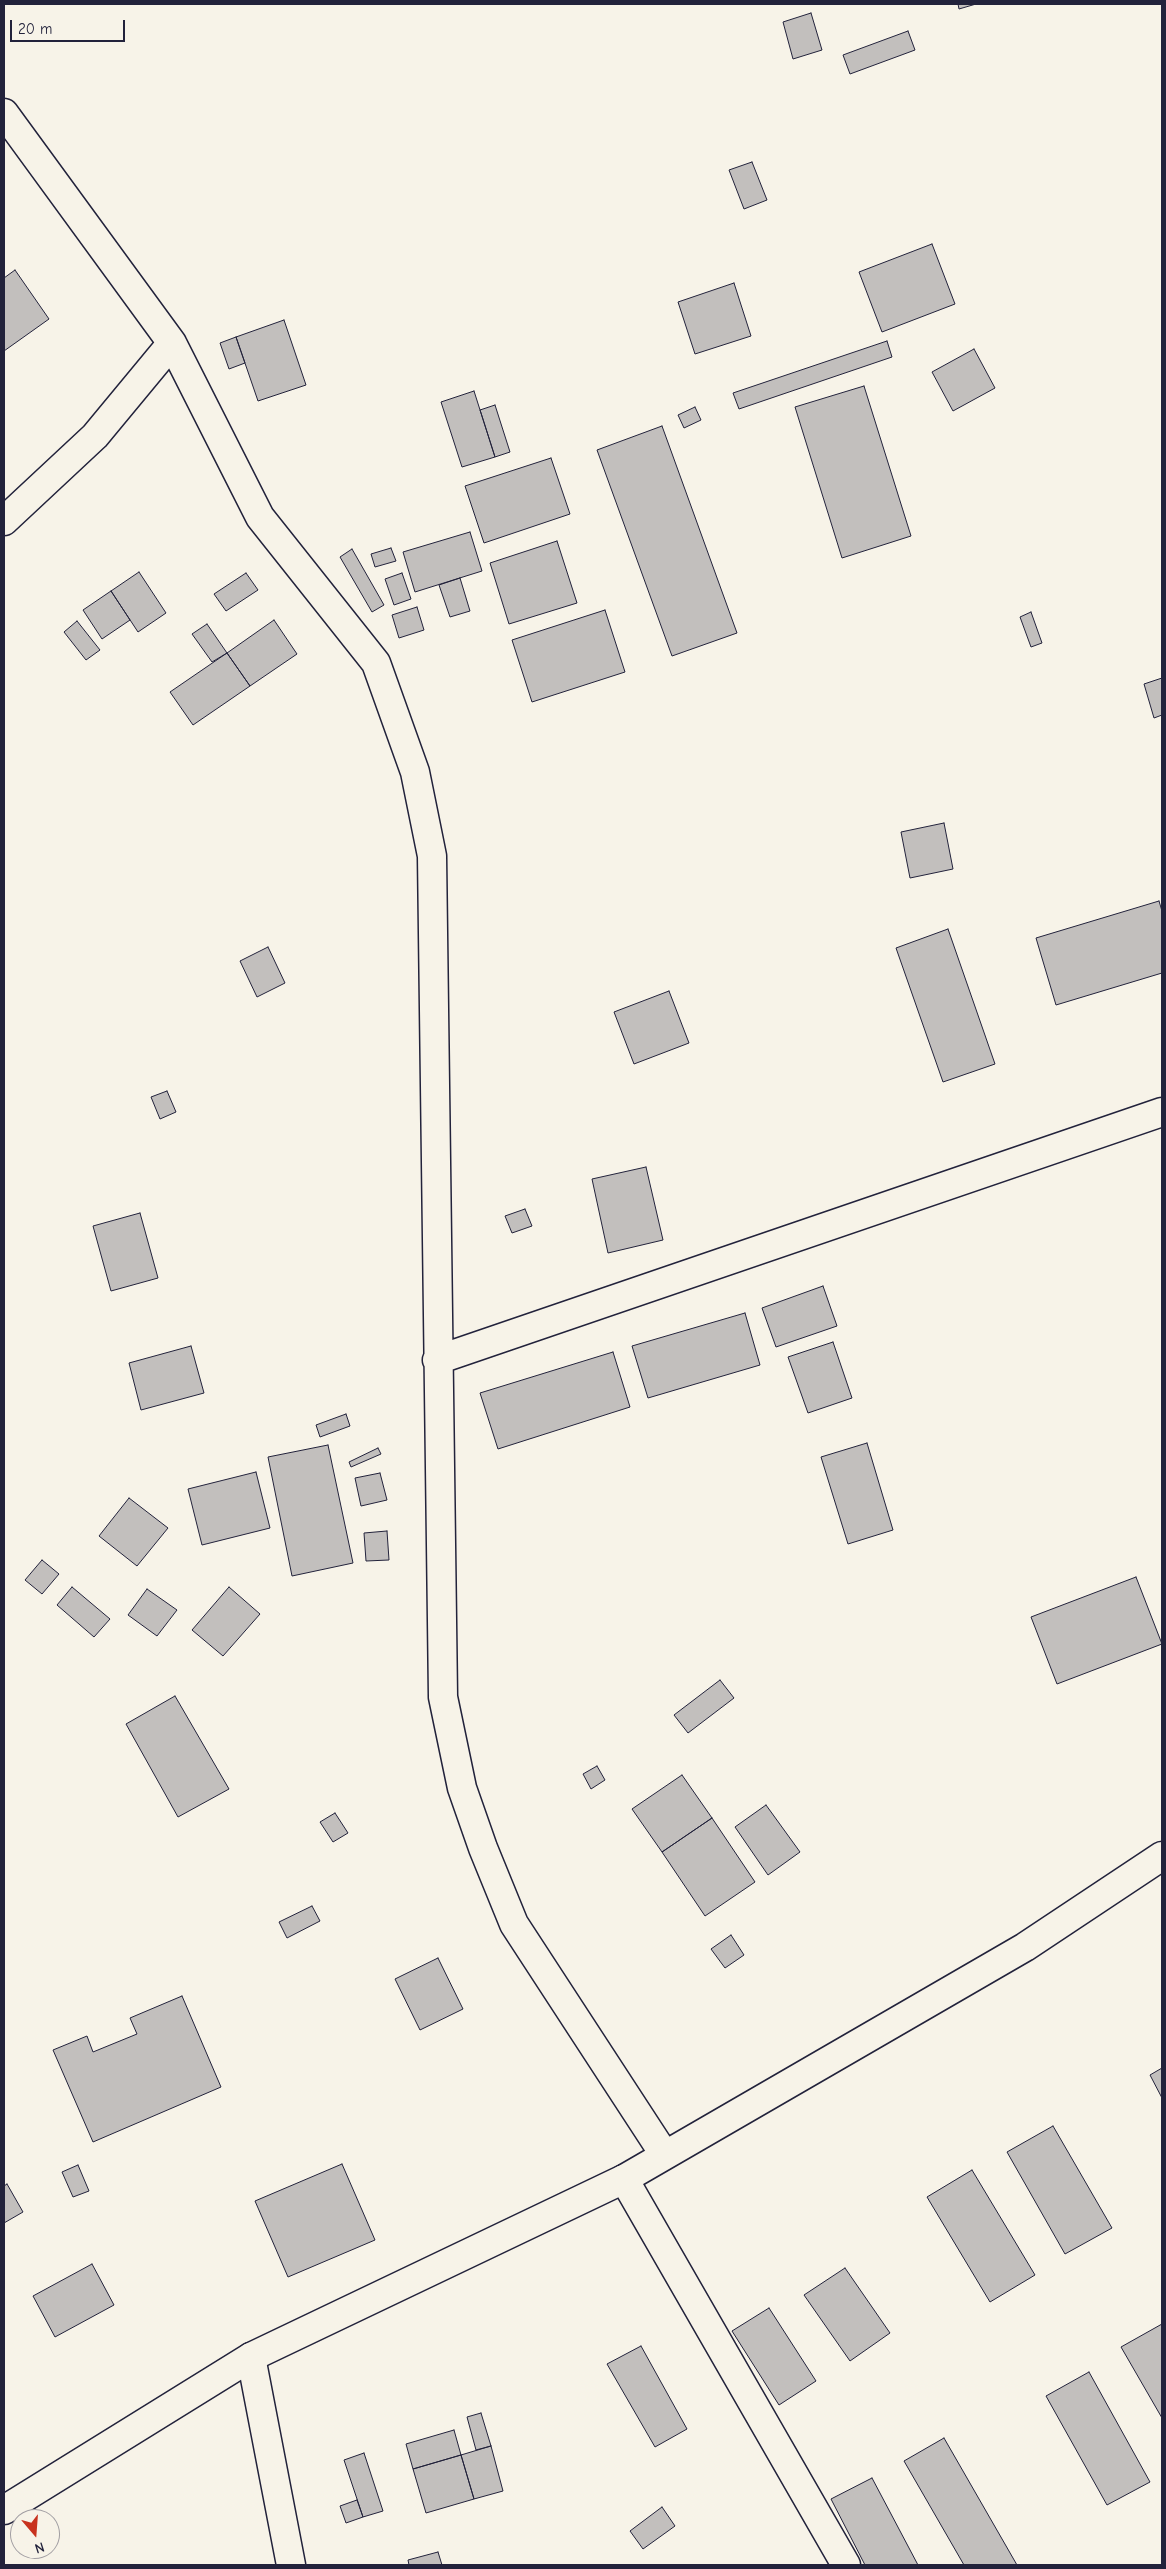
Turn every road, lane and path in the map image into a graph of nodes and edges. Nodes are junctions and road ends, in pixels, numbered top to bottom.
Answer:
1 (4, 113) edge
2 (172, 343) junction
3 (4, 521) edge
4 (1162, 1112) edge
5 (437, 1360) junction
6 (1162, 1856) edge
7 (664, 2154) junction
8 (624, 2179) junction
9 (251, 2357) junction
10 (4, 2510) edge
11 (291, 2565) edge
12 (846, 2565) edge

1 - 2 street
2 - 3 street
2 - 5 street
4 - 5 street
5 - 7 street
6 - 7 street
7 - 8 street
8 - 9 street
8 - 12 street
9 - 10 street
9 - 11 street

